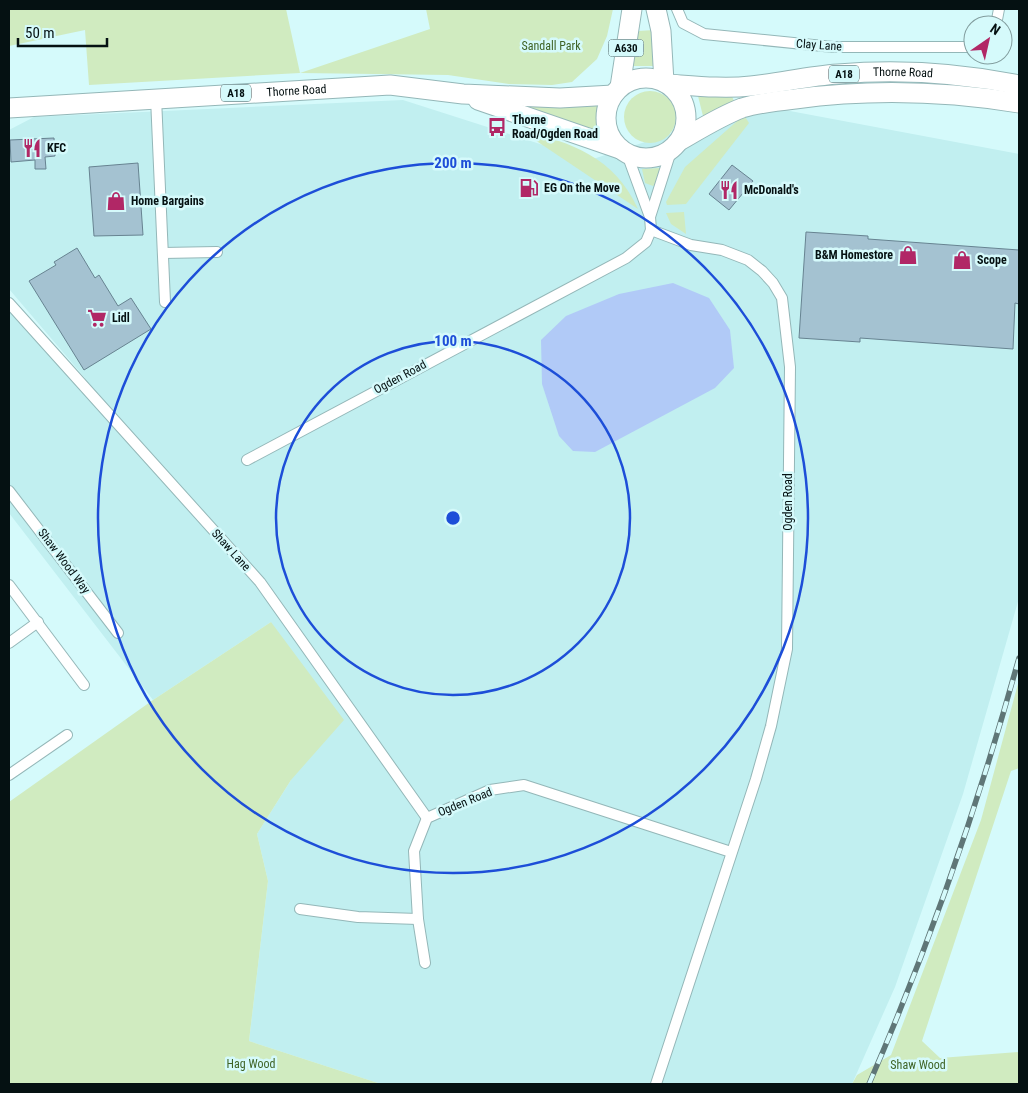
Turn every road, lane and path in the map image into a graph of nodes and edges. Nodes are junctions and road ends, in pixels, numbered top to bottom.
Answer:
1 (632, 9) edge
2 (656, 9) edge
3 (677, 9) edge
4 (963, 47) edge
5 (666, 83) junction
6 (1019, 85) edge
7 (617, 91) junction
8 (463, 94) junction
9 (156, 98) junction
10 (1019, 103) edge
11 (9, 108) edge
12 (676, 145) junction
13 (624, 152) junction
14 (650, 217) junction
15 (651, 230) junction
16 (217, 252) dead end
17 (162, 253) junction
18 (164, 302) dead end
19 (9, 303) edge
20 (247, 460) dead end
21 (9, 491) edge
22 (18, 502) junction
23 (9, 509) edge
24 (9, 585) edge
25 (38, 622) junction
26 (118, 633) dead end
27 (9, 643) edge
28 (84, 685) dead end
29 (67, 735) dead end
30 (9, 775) edge
31 (427, 818) junction
32 (731, 852) junction
33 (300, 909) dead end
34 (418, 919) junction
35 (425, 963) dead end
36 (656, 1084) edge

1 - 7 highway, A630
2 - 5 highway, A630
3 - 4 street, Clay Lane
5 - 6 highway, Thorne Road / A18
5 - 7 highway
5 - 12 highway
7 - 8 highway, Thorne Road / A18
7 - 13 highway
8 - 9 highway, Thorne Road / A18
8 - 13 highway, Thorne Road / A18
9 - 11 highway, Thorne Road / A18
9 - 17 street
10 - 12 highway, Thorne Road / A18
12 - 13 highway
12 - 14 street
13 - 14 street
14 - 15 street
15 - 20 street, Ogden Road
15 - 32 street, Ogden Road
16 - 17 street
17 - 18 street
19 - 31 street, Shaw Lane
21 - 22 street, Shaw Wood Way
22 - 23 street
22 - 26 street, Shaw Wood Way
24 - 25 street
25 - 27 street
25 - 28 street
29 - 30 street
31 - 32 street, Ogden Road
31 - 34 street, Ogden Road
32 - 36 street, Ogden Road
33 - 34 street
34 - 35 street, Ogden Road

